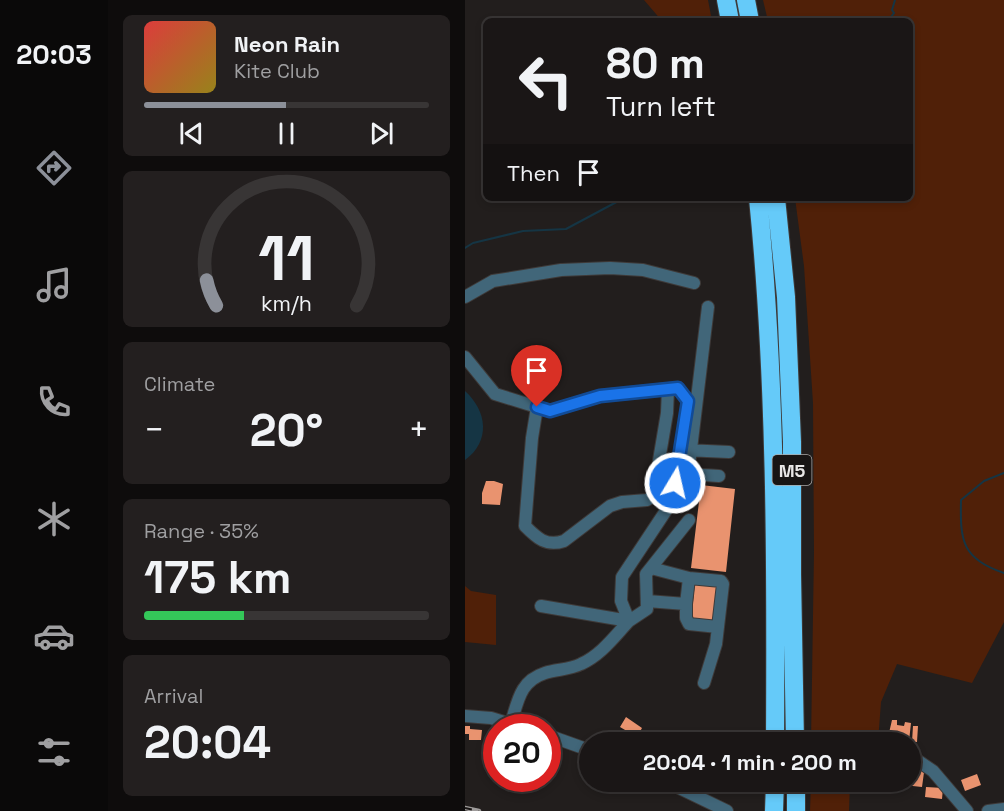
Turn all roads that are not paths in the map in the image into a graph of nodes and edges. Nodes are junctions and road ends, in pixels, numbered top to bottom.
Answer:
1 (726, 0) edge
2 (746, 0) edge
3 (729, 18) edge
4 (749, 18) edge
5 (758, 201) edge
6 (776, 201) edge
7 (694, 283) dead end
8 (465, 297) edge
9 (708, 307) dead end
10 (465, 357) edge
11 (668, 389) junction
12 (537, 407) junction
13 (686, 450) junction
14 (729, 452) dead end
15 (719, 476) dead end
16 (689, 520) dead end
17 (651, 568) junction
18 (689, 578) junction
19 (647, 601) junction
20 (686, 604) junction
21 (541, 606) dead end
22 (629, 621) junction
23 (718, 627) junction
24 (704, 683) dead end
25 (513, 714) edge
26 (465, 716) edge
27 (483, 717) edge
28 (775, 732) edge
29 (795, 732) edge
30 (561, 740) edge
31 (579, 746) edge
32 (921, 763) edge
33 (688, 792) edge
34 (775, 792) edge
35 (796, 792) edge
36 (1004, 809) edge
37 (727, 811) edge
38 (774, 811) edge
39 (796, 811) edge
40 (967, 811) edge
41 (988, 811) edge

1 - 3 highway
2 - 4 highway
5 - 28 highway, M5
6 - 29 highway, M5
7 - 8 street
9 - 13 street
10 - 12 street
11 - 12 street
11 - 12 street
11 - 13 street
13 - 14 street
13 - 15 street
13 - 22 street
16 - 17 street
17 - 18 street
17 - 19 street
18 - 20 street
18 - 23 street
19 - 20 street
19 - 22 street
20 - 23 street
21 - 22 street
22 - 25 street
23 - 24 street
26 - 27 street
30 - 31 street
32 - 40 street
33 - 37 street
34 - 38 highway
35 - 39 highway
36 - 41 street

